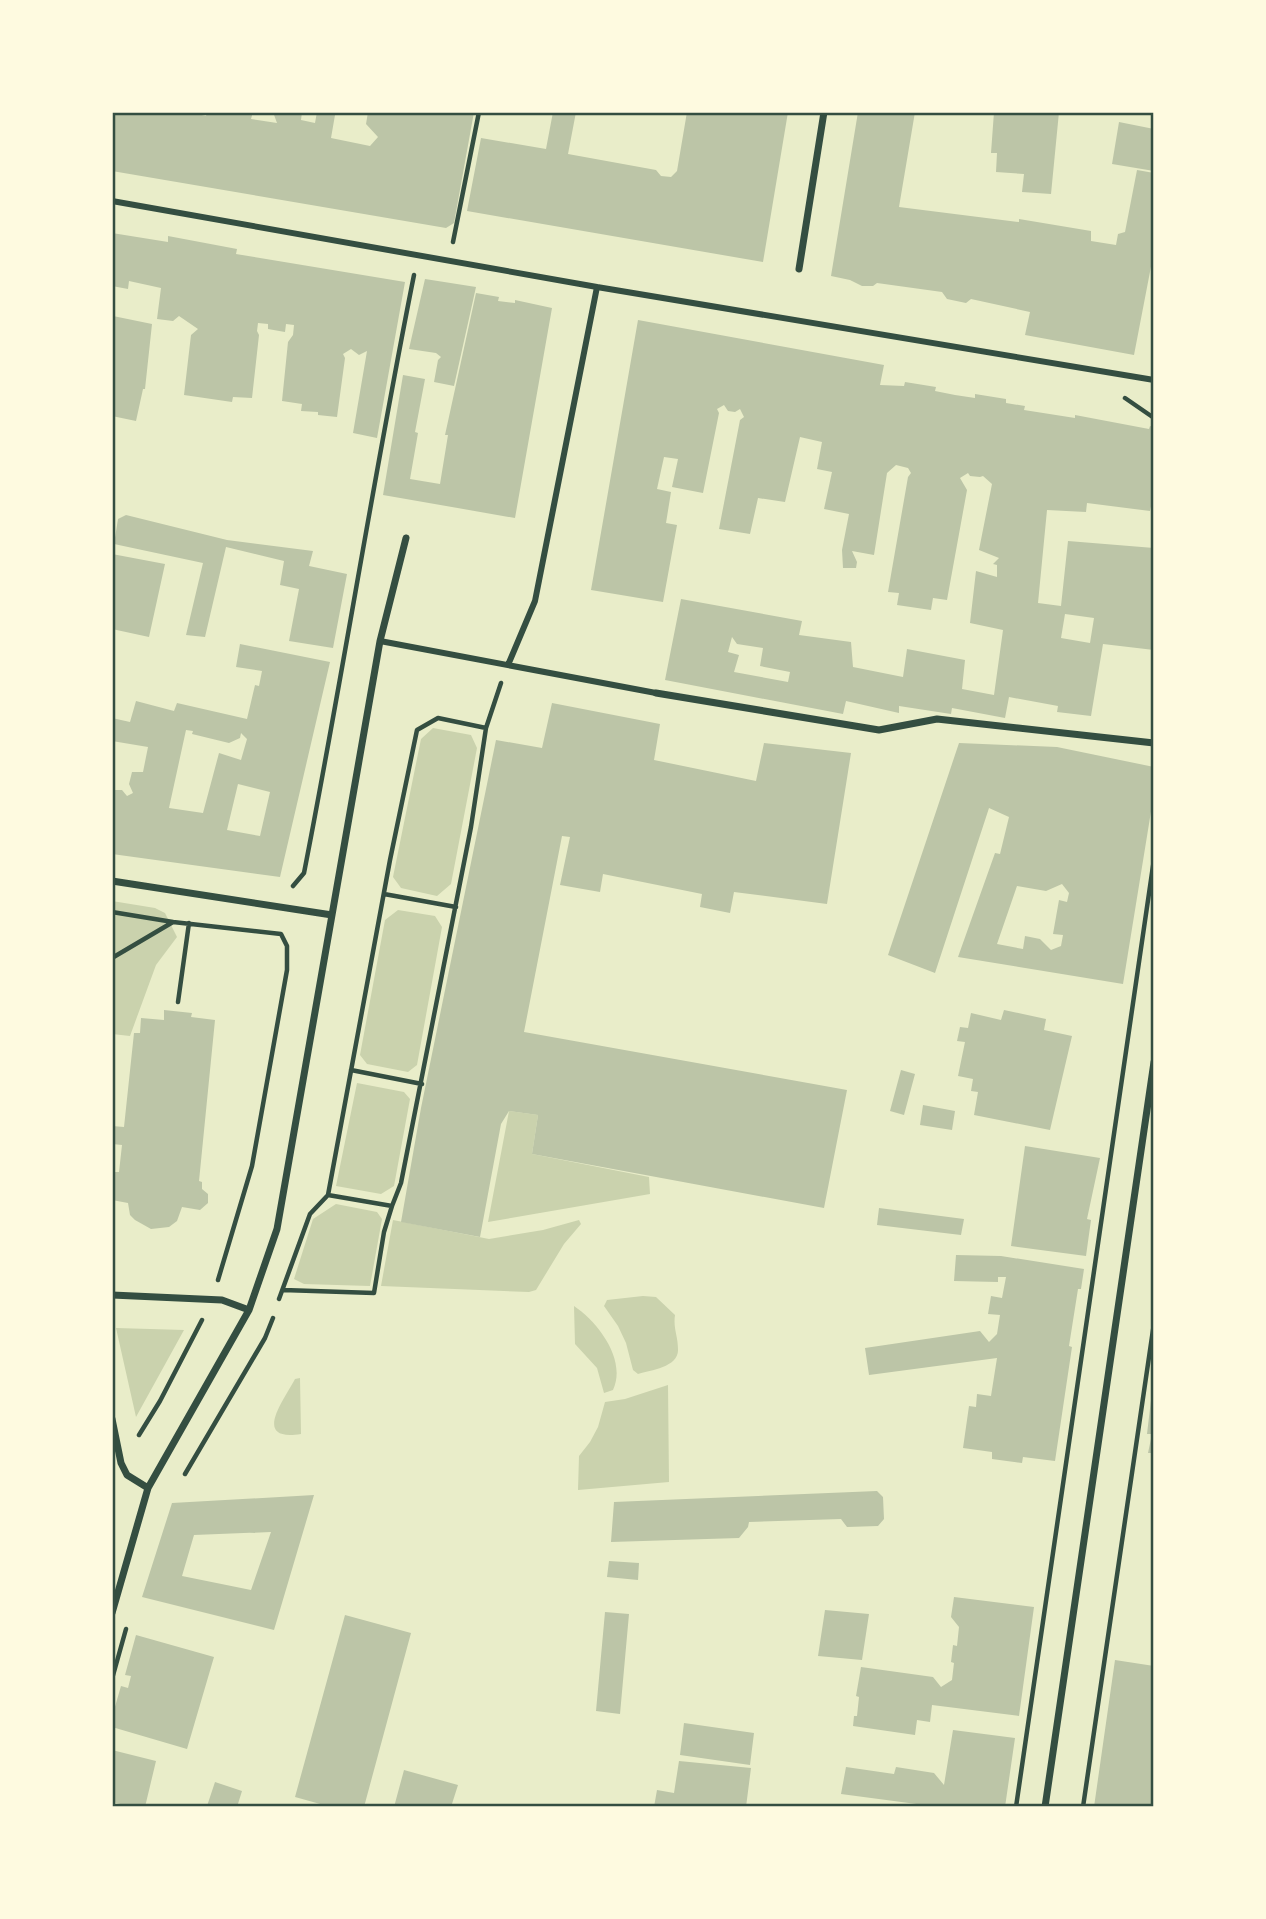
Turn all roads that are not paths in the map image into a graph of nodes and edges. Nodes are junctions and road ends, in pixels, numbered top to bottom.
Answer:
1 (824, 112) edge
2 (112, 201) edge
3 (799, 269) dead end
4 (597, 286) junction
5 (1154, 380) edge
6 (406, 538) dead end
7 (380, 641) junction
8 (508, 665) junction
9 (656, 693) joint
10 (1154, 743) edge
11 (112, 881) edge
12 (332, 915) junction
13 (1154, 1062) edge
14 (112, 1295) edge
15 (249, 1310) junction
16 (112, 1419) edge
17 (148, 1488) junction
18 (112, 1613) edge
19 (1045, 1807) edge

1 - 3 street
2 - 4 street
4 - 5 street
4 - 8 street
6 - 7 street
7 - 8 street
7 - 12 street
8 - 9 street
9 - 10 street
11 - 12 street
12 - 15 street
13 - 19 street
14 - 15 street
15 - 17 street
16 - 17 street
17 - 18 street

